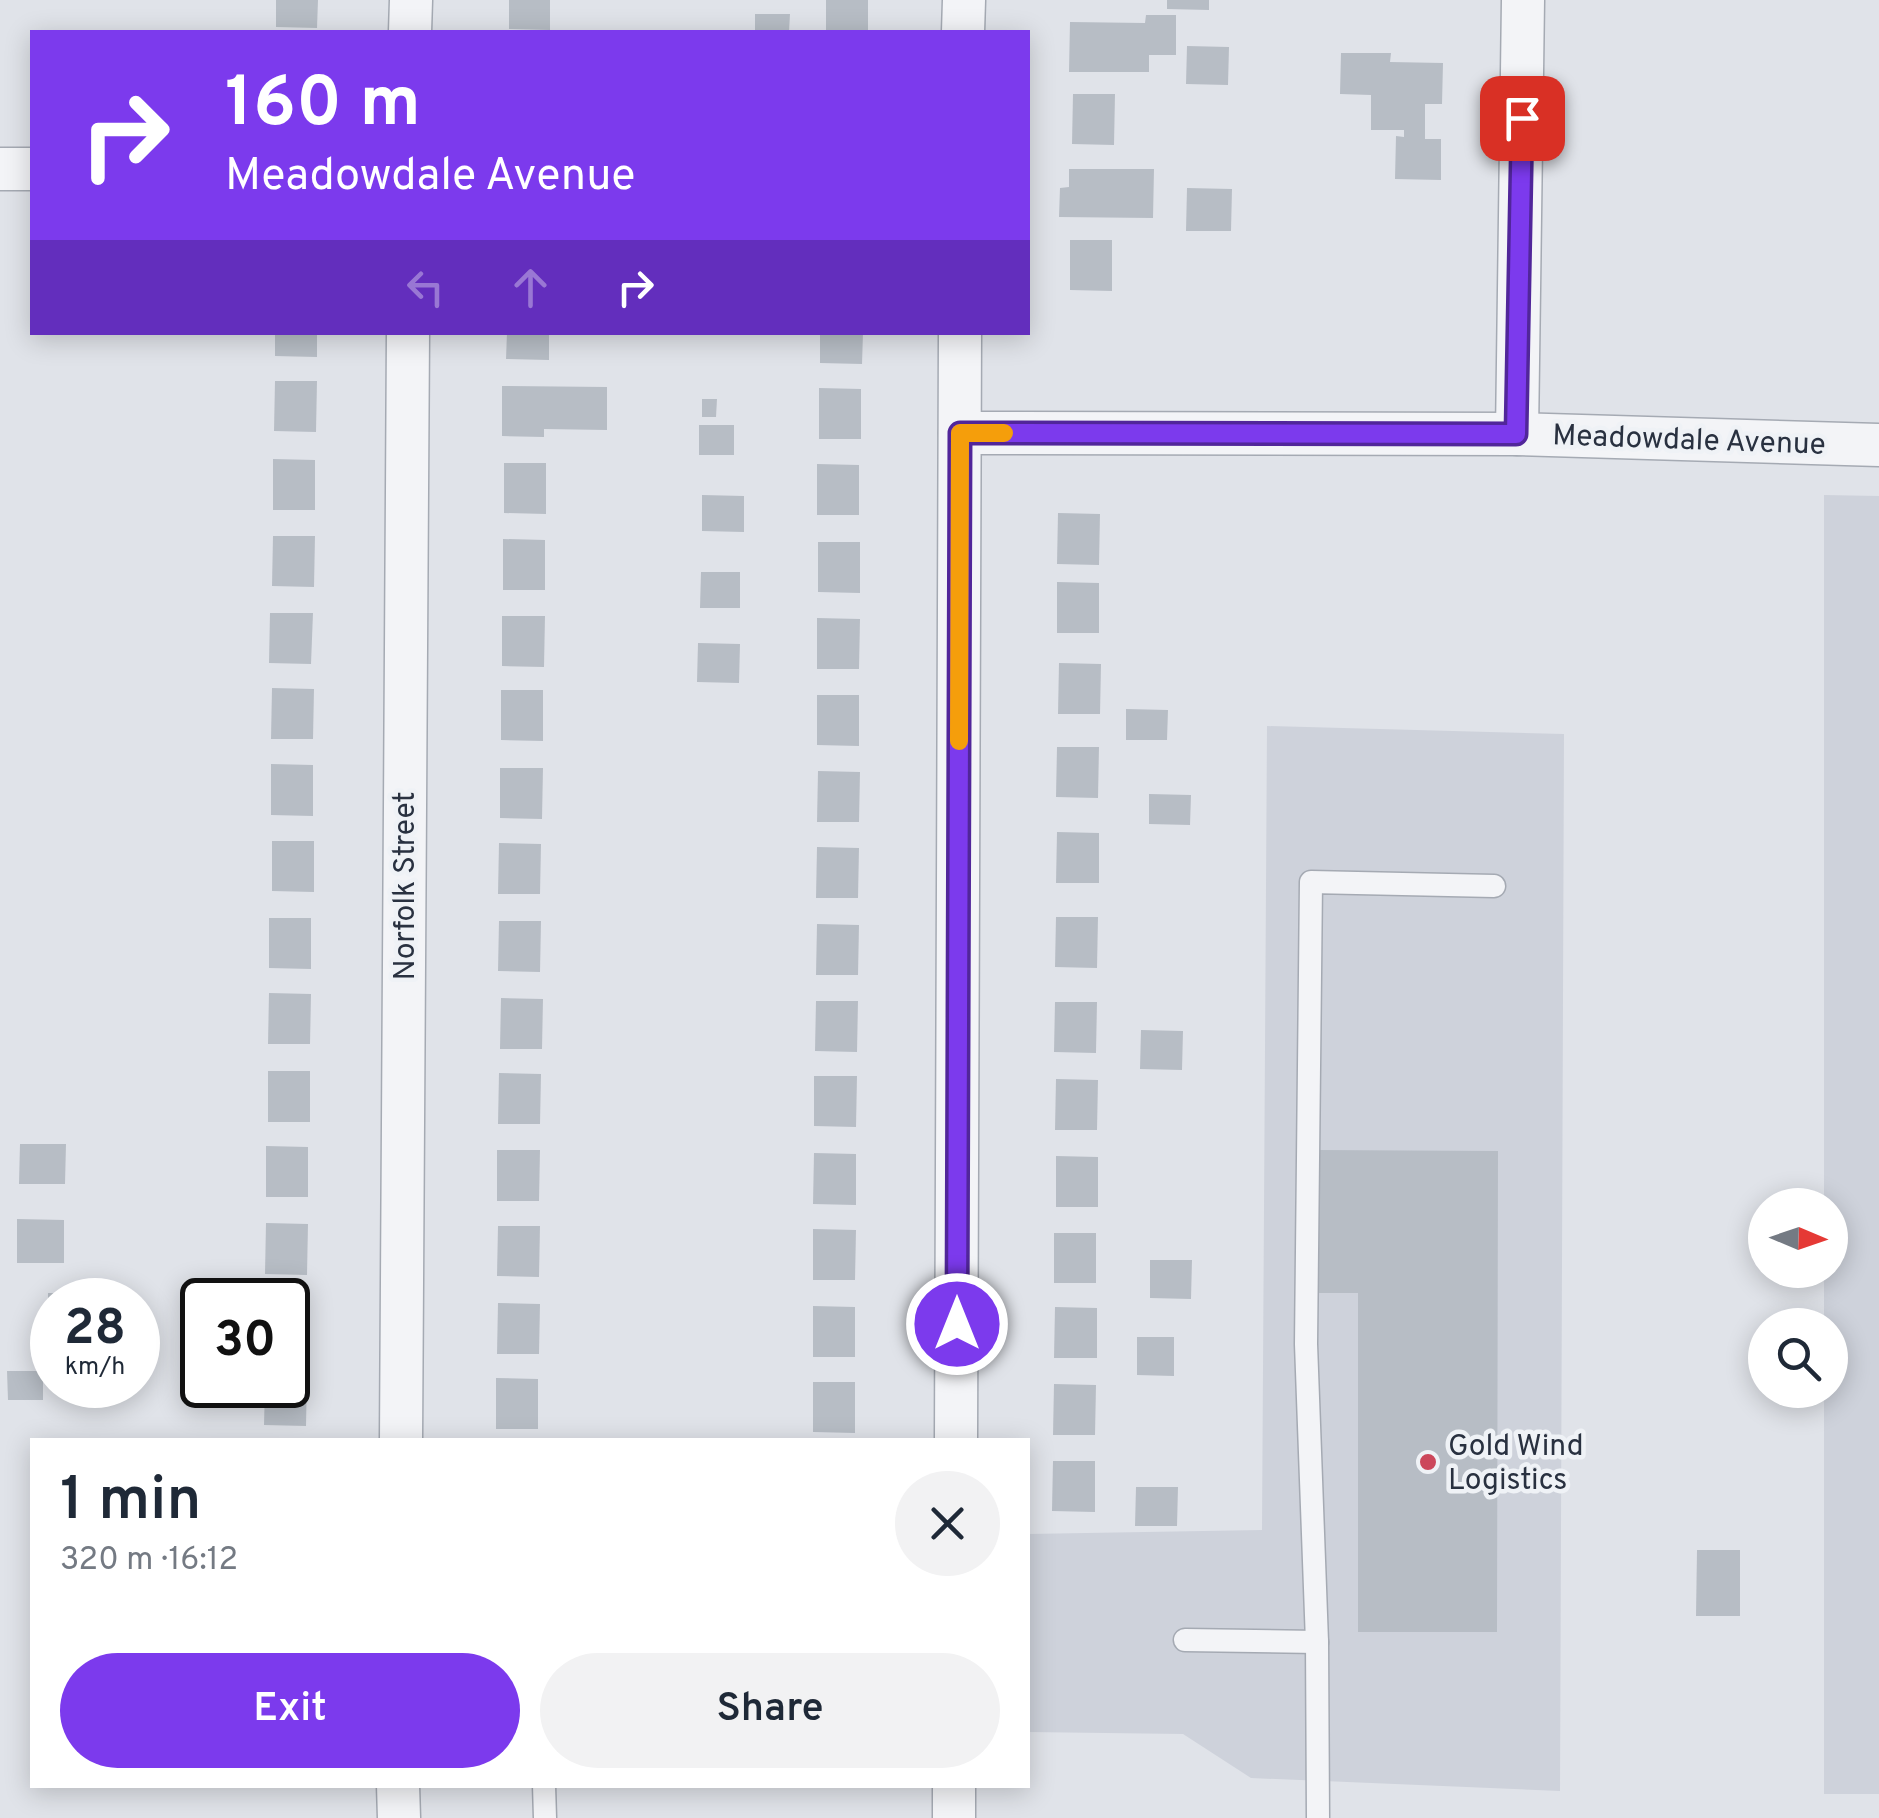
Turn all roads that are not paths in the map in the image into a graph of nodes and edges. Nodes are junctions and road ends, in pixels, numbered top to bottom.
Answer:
1 (411, 0) edge
2 (964, 0) edge
3 (1524, 0) edge
4 (410, 30) edge
5 (963, 30) edge
6 (0, 169) edge
7 (30, 170) edge
8 (408, 335) edge
9 (960, 335) edge
10 (960, 433) junction
11 (1516, 434) junction
12 (1879, 445) edge
13 (1494, 886) dead end
14 (401, 1438) edge
15 (956, 1438) edge
16 (1186, 1640) dead end
17 (1317, 1642) junction
18 (398, 1788) edge
19 (544, 1788) edge
20 (954, 1788) edge
21 (399, 1818) edge
22 (545, 1818) edge
23 (954, 1818) edge
24 (1318, 1818) edge

1 - 4 street
2 - 5 street
3 - 11 street
6 - 7 street
8 - 14 street, Norfolk Street
9 - 10 street
10 - 11 street, Meadowdale Avenue
10 - 15 street
11 - 12 street, Meadowdale Avenue
13 - 17 lane
16 - 17 lane
17 - 24 lane
18 - 21 street
19 - 22 lane
20 - 23 street

